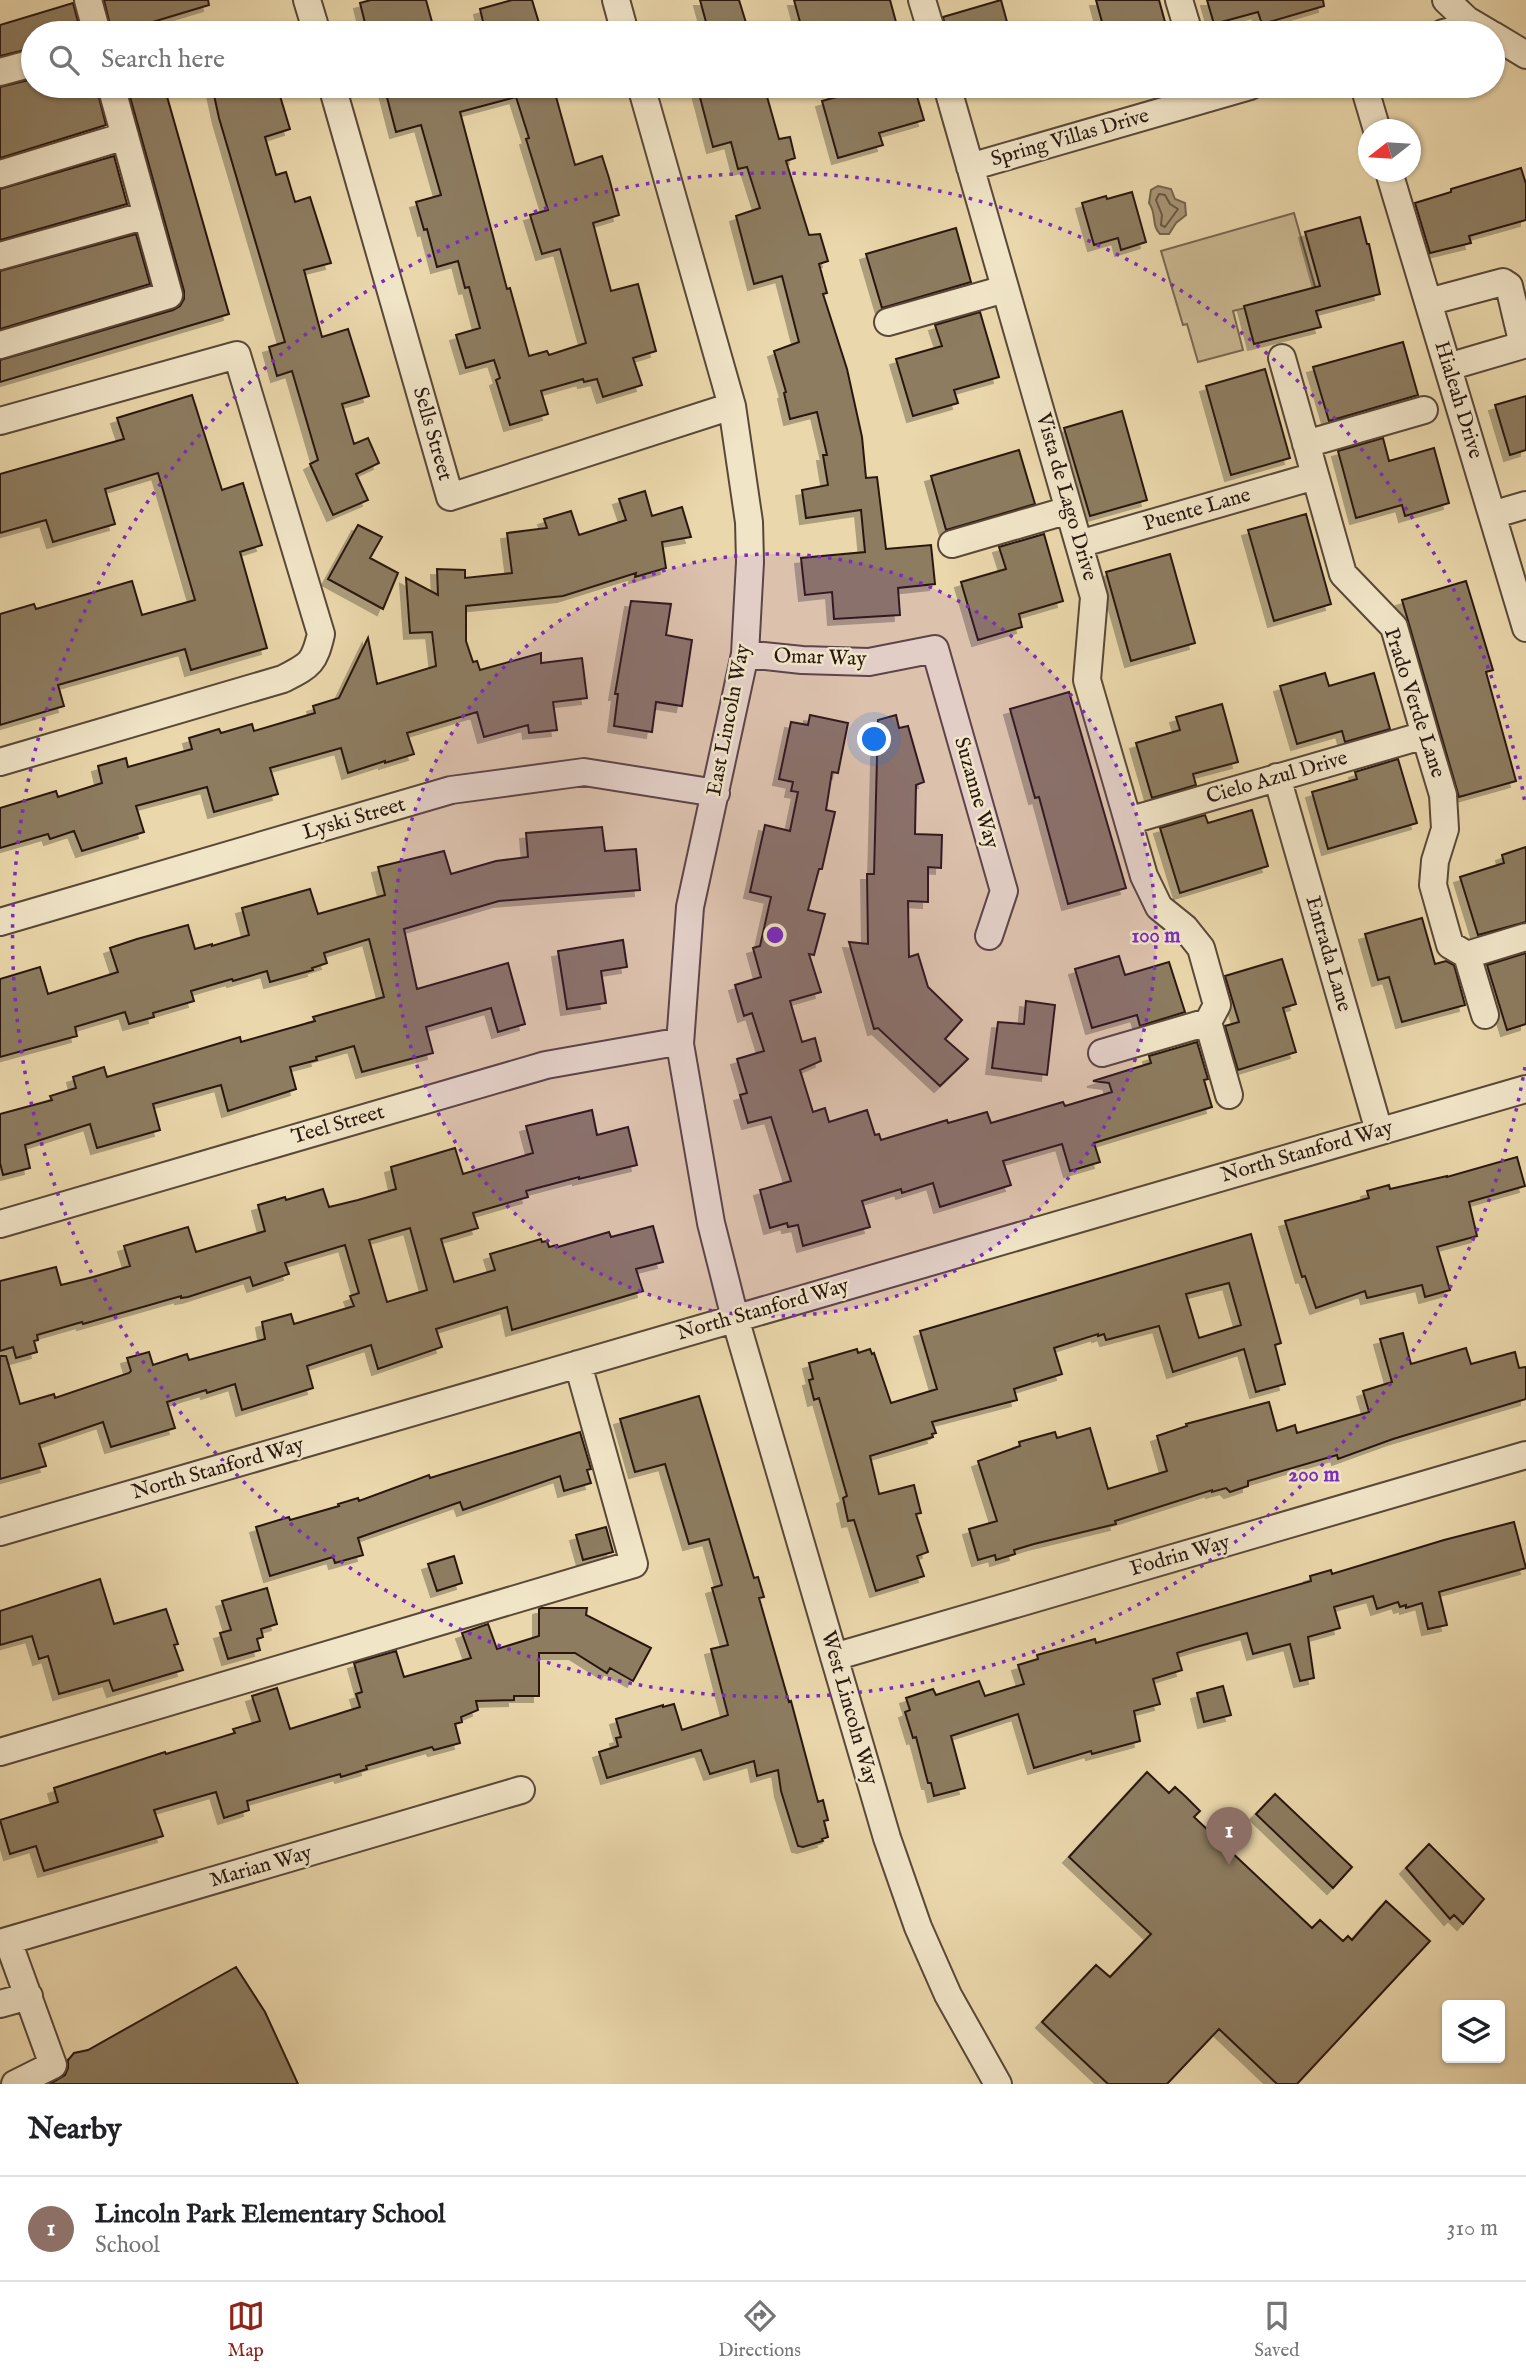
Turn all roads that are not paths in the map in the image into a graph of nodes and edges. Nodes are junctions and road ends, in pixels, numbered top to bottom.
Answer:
1 (88, 0) edge
2 (307, 0) edge
3 (616, 0) edge
4 (922, 0) edge
5 (1179, 0) edge
6 (1446, 0) edge
7 (94, 21) edge
8 (313, 21) edge
9 (622, 21) edge
10 (926, 21) edge
11 (1185, 21) edge
12 (1473, 21) edge
13 (1505, 42) edge
14 (1526, 55) edge
15 (21, 66) edge
16 (0, 72) edge
17 (114, 98) edge
18 (335, 98) edge
19 (643, 98) edge
20 (950, 98) edge
21 (1187, 98) edge
22 (1368, 98) edge
23 (1374, 119) edge
24 (125, 136) junction
25 (970, 167) junction
26 (0, 174) edge
27 (1393, 182) edge
28 (147, 215) junction
29 (0, 256) edge
30 (1005, 289) junction
31 (1428, 302) junction
32 (888, 322) dead end
33 (0, 345) edge
34 (1282, 358) dead end
35 (1448, 368) junction
36 (732, 406) junction
37 (1424, 410) dead end
38 (0, 422) edge
39 (1306, 444) junction
40 (1315, 475) junction
41 (1526, 505) edge
42 (1069, 510) junction
43 (1492, 514) junction
44 (952, 544) dead end
45 (1079, 544) junction
46 (1526, 628) edge
47 (935, 649) joint
48 (745, 654) junction
49 (1425, 735) junction
50 (0, 762) edge
51 (1277, 777) junction
52 (716, 793) junction
53 (1128, 821) junction
54 (0, 922) edge
55 (989, 936) dead end
56 (1526, 937) edge
57 (1467, 954) junction
58 (1485, 1015) dead end
59 (1208, 1022) junction
60 (680, 1044) junction
61 (1102, 1053) dead end
62 (1526, 1089) edge
63 (1229, 1095) dead end
64 (1379, 1131) junction
65 (0, 1224) edge
66 (735, 1318) junction
67 (578, 1364) junction
68 (1526, 1455) edge
69 (0, 1532) edge
70 (834, 1657) junction
71 (0, 1752) edge
72 (521, 1790) dead end
73 (4, 1942) edge
74 (29, 1996) junction
75 (0, 2004) edge
76 (15, 2084) edge
77 (998, 2084) edge

1 - 7 street
2 - 8 street
3 - 9 street
4 - 10 street
5 - 11 street
6 - 12 street
13 - 14 street
15 - 16 street
17 - 24 street
18 - 36 street, Sells Street
19 - 36 street, East Lincoln Way
20 - 25 street, Vista de Lago Drive
21 - 25 street, Spring Villas Drive
22 - 23 street
24 - 26 street
24 - 28 street
25 - 30 street, Vista de Lago Drive
27 - 31 street, Hialeah Drive
28 - 29 street
28 - 33 street
30 - 32 street
30 - 42 street, Vista de Lago Drive
31 - 35 street, Hialeah Drive
31 - 35 street
34 - 39 street, Prado Verde Lane
35 - 43 street, Hialeah Drive
36 - 48 street, East Lincoln Way
37 - 39 street
38 - 50 street
39 - 40 street, Prado Verde Lane
40 - 45 street, Puente Lane
40 - 49 street, Prado Verde Lane
41 - 43 street
42 - 44 street
42 - 45 street, Vista de Lago Drive
43 - 46 street, Hialeah Drive
45 - 53 street, Vista de Lago Drive
47 - 48 street, Omar Way
47 - 55 street, Suzanne Way
48 - 52 street, East Lincoln Way
49 - 51 street, Cielo Azul Drive
49 - 57 street, Prado Verde Lane
51 - 53 street, Cielo Azul Drive
51 - 64 street, Entrada Lane
52 - 54 street, Lyski Street
52 - 60 street, East Lincoln Way
53 - 59 street, Vista de Lago Drive
56 - 57 street
57 - 58 street, Prado Verde Lane
59 - 61 street
59 - 63 street, Vista de Lago Drive
60 - 65 street, Teel Street
60 - 66 street, East Lincoln Way
62 - 64 street, North Stanford Way
64 - 66 street, North Stanford Way
66 - 67 street, North Stanford Way
66 - 70 street, West Lincoln Way
67 - 69 street, North Stanford Way
67 - 71 street
68 - 70 street, Fodrin Way
70 - 77 street, West Lincoln Way
72 - 73 street, Marian Way
73 - 74 street
74 - 75 street
74 - 76 street

